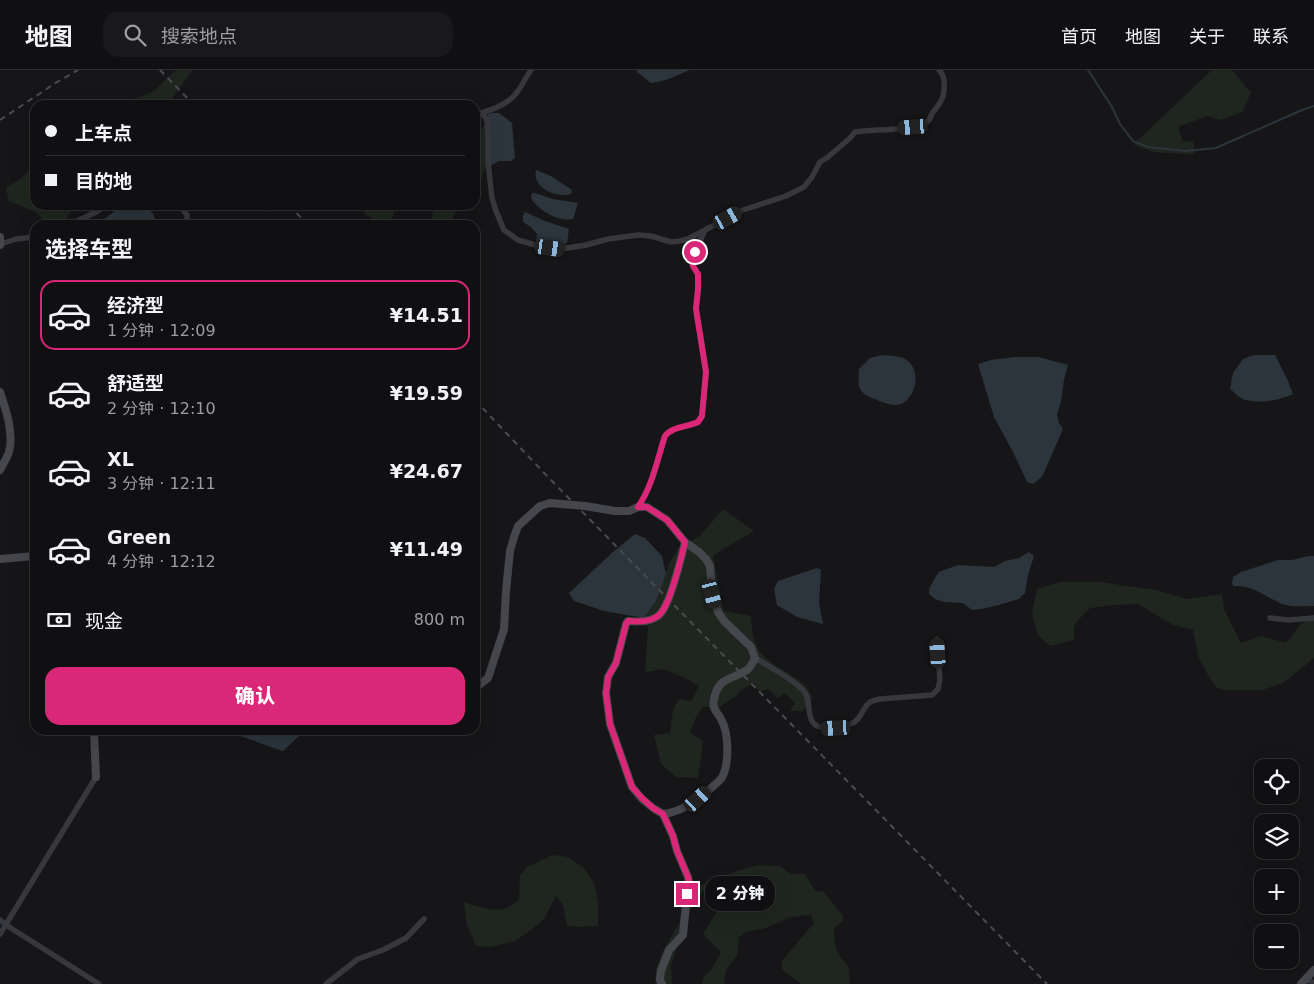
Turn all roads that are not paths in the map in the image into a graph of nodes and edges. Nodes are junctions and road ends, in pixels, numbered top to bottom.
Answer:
1 (531, 70) edge
2 (939, 70) edge
3 (480, 112) edge
4 (480, 114) edge
5 (99, 210) edge
6 (79, 220) edge
7 (705, 230) junction
8 (30, 238) edge
9 (0, 242) edge
10 (0, 392) edge
11 (0, 470) edge
12 (638, 507) junction
13 (685, 542) junction
14 (30, 556) edge
15 (0, 559) edge
16 (1270, 618) dead end
17 (1314, 618) edge
18 (937, 639) dead end
19 (755, 658) junction
20 (480, 684) edge
21 (94, 735) edge
22 (96, 777) joint
23 (663, 814) junction
24 (424, 919) dead end
25 (0, 920) edge
26 (6, 925) junction
27 (0, 934) edge
28 (1314, 970) edge
29 (1307, 982) edge
30 (99, 984) edge
31 (326, 984) edge
32 (662, 984) edge

1 - 3 street
2 - 7 street
4 - 7 street
5 - 6 street
7 - 12 street
8 - 9 street
10 - 11 street
12 - 13 street
12 - 20 street
13 - 19 street
13 - 23 street
14 - 15 street
16 - 17 street
18 - 19 street
19 - 23 street
21 - 22 street
22 - 26 street
23 - 32 street
24 - 31 street
25 - 26 street
26 - 27 street
26 - 30 street
28 - 29 street

